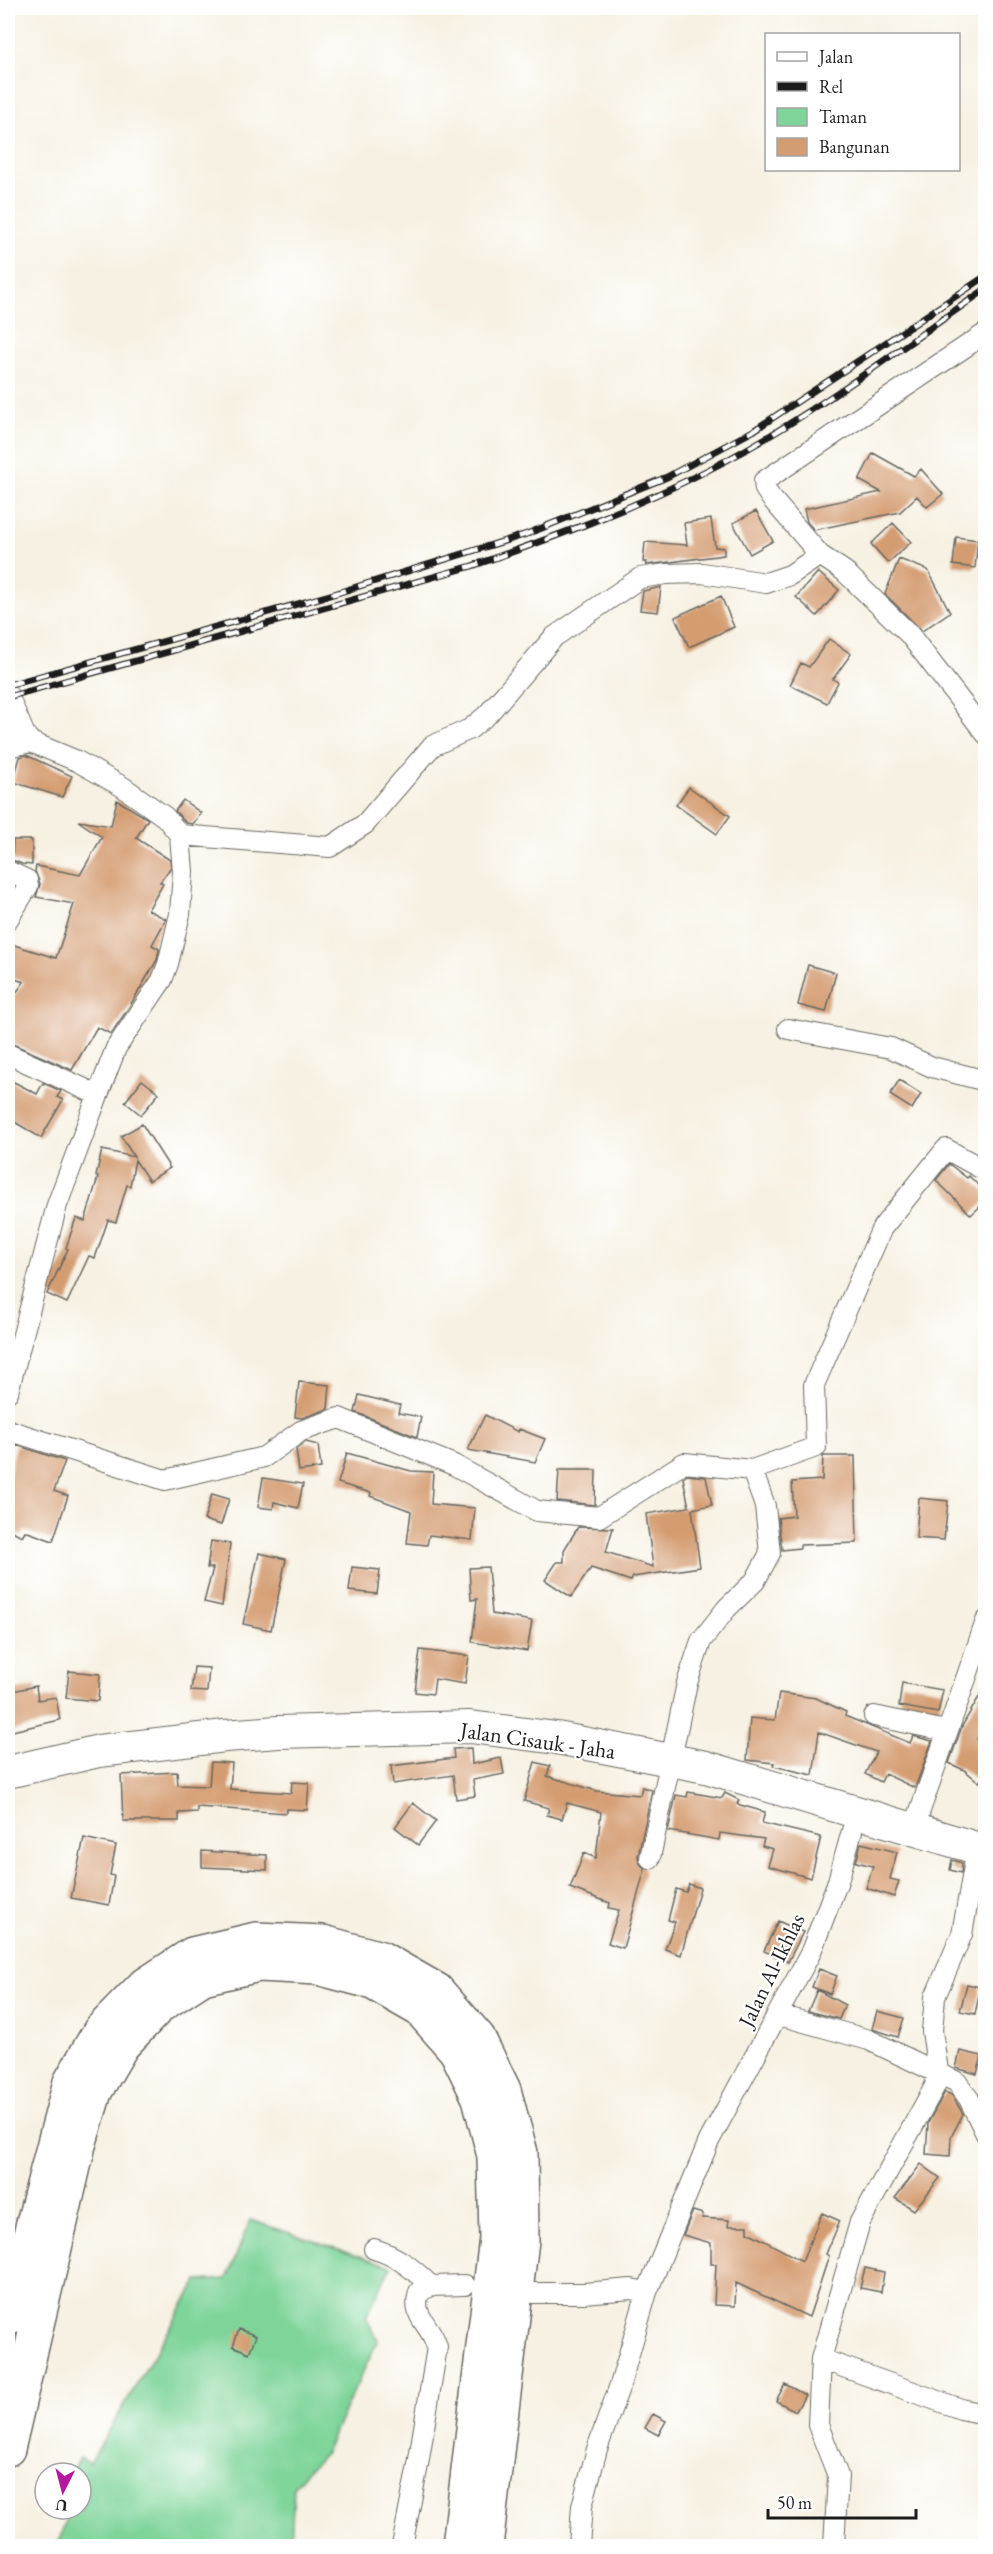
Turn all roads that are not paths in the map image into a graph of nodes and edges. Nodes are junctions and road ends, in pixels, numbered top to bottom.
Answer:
1 (986, 333) edge
2 (820, 555) junction
3 (8, 695) edge
4 (986, 734) edge
5 (31, 742) junction
6 (8, 747) edge
7 (180, 835) junction
8 (8, 871) edge
9 (8, 919) edge
10 (788, 1029) dead end
11 (8, 1054) edge
12 (986, 1081) edge
13 (98, 1095) junction
14 (986, 1171) edge
15 (8, 1392) edge
16 (8, 1430) edge
17 (752, 1470) junction
18 (986, 1622) edge
19 (874, 1716) dead end
20 (946, 1731) junction
21 (671, 1760) junction
22 (8, 1772) edge
23 (857, 1813) junction
24 (914, 1828) junction
25 (981, 1850) edge
26 (650, 1858) dead end
27 (779, 2015) junction
28 (938, 2072) junction
29 (986, 2134) edge
30 (375, 2249) dead end
31 (465, 2285) dead end
32 (431, 2286) junction
33 (647, 2292) junction
34 (533, 2293) dead end
35 (8, 2319) edge
36 (821, 2359) junction
37 (986, 2410) edge
38 (8, 2449) edge
39 (402, 2547) edge
40 (459, 2547) edge
41 (486, 2547) edge
42 (579, 2547) edge
43 (834, 2547) edge

1 - 2 street
2 - 4 street
2 - 7 street
3 - 5 street
5 - 6 street
5 - 7 street
7 - 13 street
8 - 9 street
10 - 12 street
11 - 13 street
13 - 15 street
14 - 17 street
16 - 17 street
17 - 21 street
18 - 20 street
19 - 20 street
20 - 24 street
21 - 22 main road, Jalan Cisauk - Jaha
21 - 23 main road, Jalan Cisauk - Jaha
21 - 26 street
23 - 24 main road, Jalan Cisauk - Jaha
23 - 27 street, Jalan Al-Ikhlas
24 - 25 main road, Jalan Cisauk - Jaha
25 - 28 street
27 - 28 street
27 - 33 street, Jalan Al-Ikhlas
28 - 29 street
28 - 36 street
30 - 32 street
31 - 32 street
32 - 39 street
33 - 34 street
33 - 42 street, Jalan Al-Ikhlas
35 - 41 highway
36 - 37 street
36 - 43 street
38 - 40 highway

